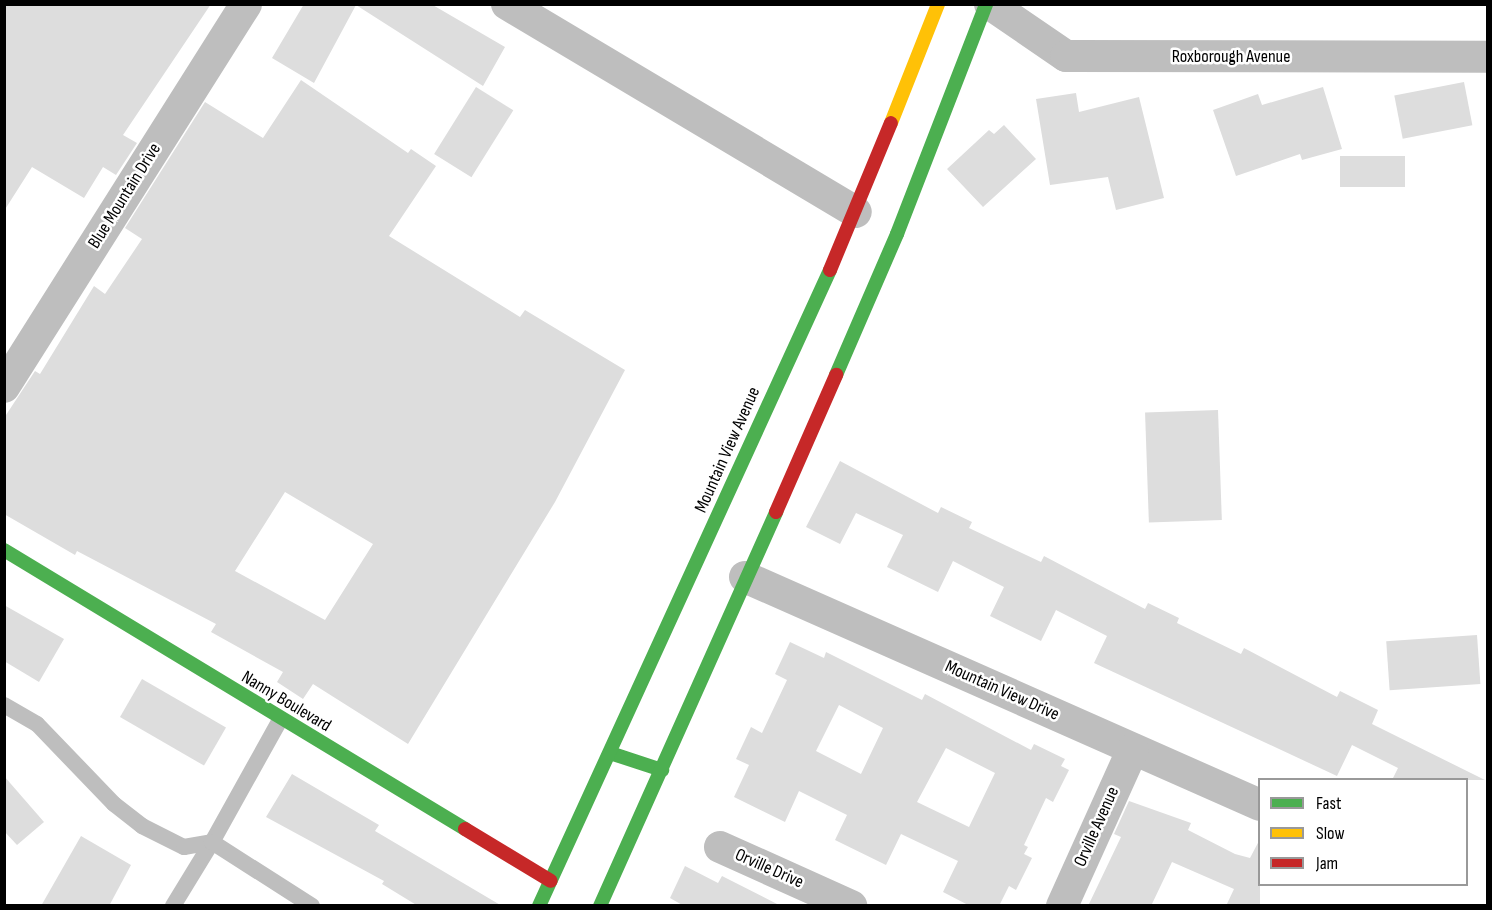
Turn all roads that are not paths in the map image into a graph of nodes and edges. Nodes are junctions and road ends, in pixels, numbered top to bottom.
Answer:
1 (246, 4) edge
2 (507, 4) edge
3 (938, 4) edge
4 (988, 4) edge
5 (1488, 57) edge
6 (856, 212) junction
7 (4, 387) edge
8 (4, 550) edge
9 (746, 577) junction
10 (4, 705) edge
11 (280, 720) junction
12 (1133, 749) junction
13 (610, 753) junction
14 (662, 770) junction
15 (1258, 804) edge
16 (212, 842) junction
17 (720, 848) dead end
18 (551, 881) junction
19 (173, 906) edge
20 (312, 906) edge
21 (539, 906) edge
22 (600, 906) edge
23 (851, 906) edge
24 (1062, 906) edge

1 - 7 street, Blue Mountain Drive
2 - 6 street
3 - 6 main road, Mountain View Avenue
4 - 5 street, Roxborough Avenue
4 - 9 main road
6 - 13 main road, Mountain View Avenue
8 - 11 main road, Nanny Boulevard
9 - 12 street, Mountain View Drive
9 - 14 main road
10 - 16 lane
11 - 16 lane
11 - 18 main road, Nanny Boulevard
12 - 15 street, Mountain View Drive
12 - 24 street, Orville Avenue
13 - 14 main road
13 - 18 main road, Mountain View Avenue
14 - 22 main road
16 - 19 lane
16 - 20 lane
17 - 23 street, Orville Drive
18 - 21 main road, Mountain View Avenue

